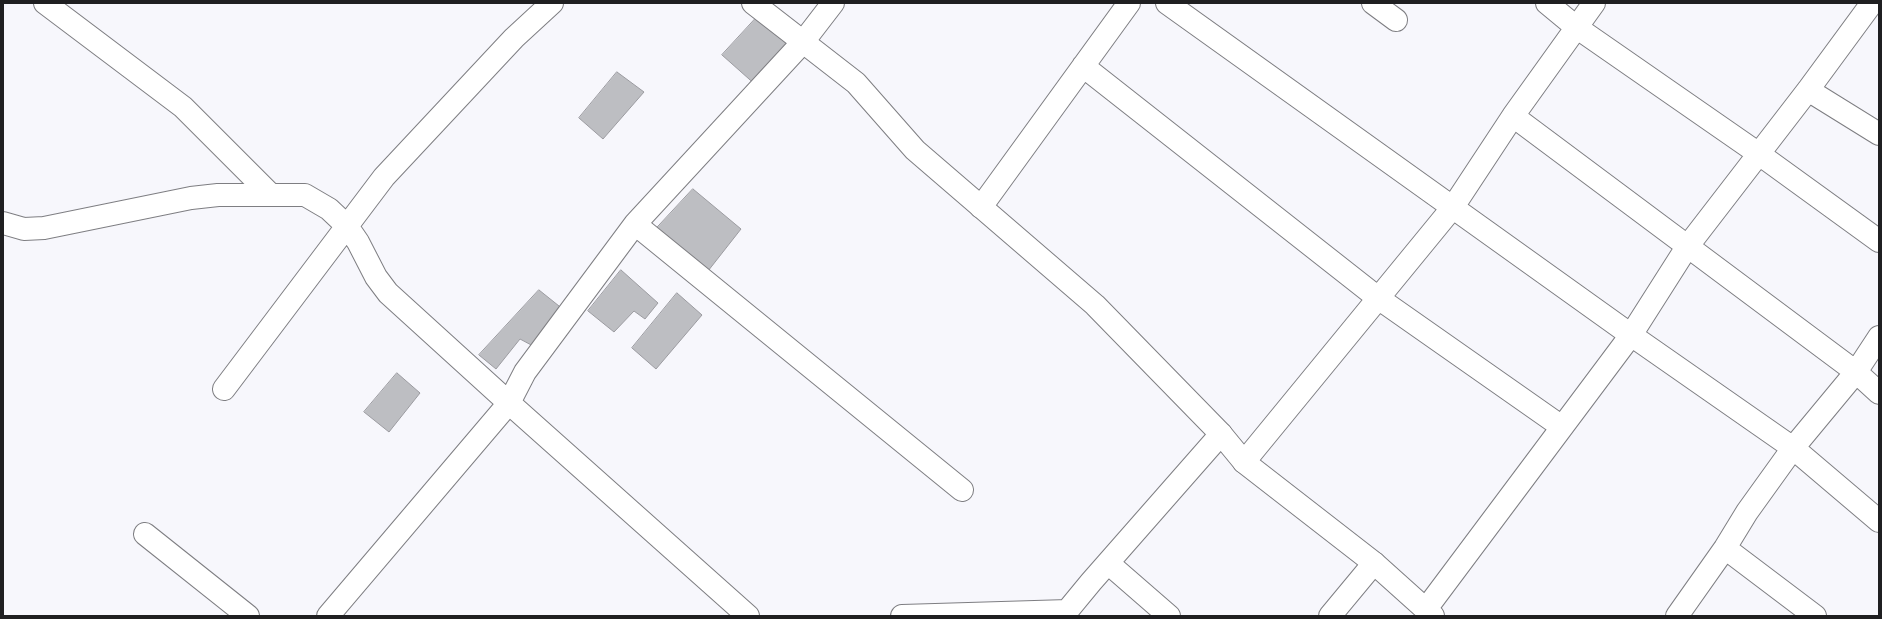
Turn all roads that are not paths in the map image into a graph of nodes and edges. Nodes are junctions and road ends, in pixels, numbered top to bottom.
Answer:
1 (45, 3) edge
2 (552, 3) edge
3 (753, 3) edge
4 (833, 3) edge
5 (1129, 3) edge
6 (1168, 3) edge
7 (1373, 3) edge
8 (1547, 3) edge
9 (1594, 3) edge
10 (1872, 3) edge
11 (1396, 20) dead end
12 (1576, 27) junction
13 (803, 42) junction
14 (1083, 66) junction
15 (1808, 90) junction
16 (1513, 116) junction
17 (1879, 134) edge
18 (1758, 154) junction
19 (271, 195) junction
20 (981, 207) junction
21 (1453, 207) junction
22 (3, 223) edge
23 (635, 224) junction
24 (347, 226) junction
25 (1879, 241) edge
26 (1687, 247) junction
27 (1378, 298) junction
28 (1631, 335) junction
29 (1879, 337) edge
30 (1856, 372) junction
31 (224, 389) dead end
32 (1879, 393) edge
33 (509, 403) junction
34 (1562, 427) junction
35 (1221, 434) junction
36 (1792, 448) junction
37 (1244, 462) junction
38 (962, 490) dead end
39 (1879, 520) edge
40 (145, 534) dead end
41 (1725, 548) junction
42 (1108, 563) junction
43 (1374, 563) junction
44 (1430, 612) edge
45 (1065, 613) edge
46 (248, 616) edge
47 (328, 616) edge
48 (748, 616) edge
49 (902, 616) edge
50 (1169, 616) edge
51 (1330, 616) edge
52 (1676, 616) edge
53 (1815, 616) edge

1 - 19 street
2 - 24 street
3 - 13 street
4 - 13 street
5 - 14 street
6 - 21 street
7 - 11 street
8 - 12 street
9 - 12 street
10 - 15 street
12 - 16 street
12 - 18 street
13 - 20 street
13 - 23 street
14 - 20 street
14 - 27 street
15 - 17 street
15 - 18 street
16 - 21 street
16 - 26 street
18 - 25 street
18 - 26 street
19 - 22 street
19 - 24 street
20 - 35 street
21 - 27 street
21 - 28 street
23 - 33 street
23 - 38 street
24 - 31 street
24 - 33 street
26 - 28 street
26 - 30 street
27 - 34 street
27 - 37 street
28 - 34 street
28 - 36 street
29 - 30 street
30 - 32 street
30 - 36 street
33 - 47 street
33 - 48 street
34 - 44 street
35 - 37 street
35 - 42 street
36 - 39 street
36 - 41 street
37 - 43 street
40 - 46 street
41 - 52 street
41 - 53 street
42 - 45 street
42 - 50 street
43 - 44 street
43 - 51 street
45 - 49 street

